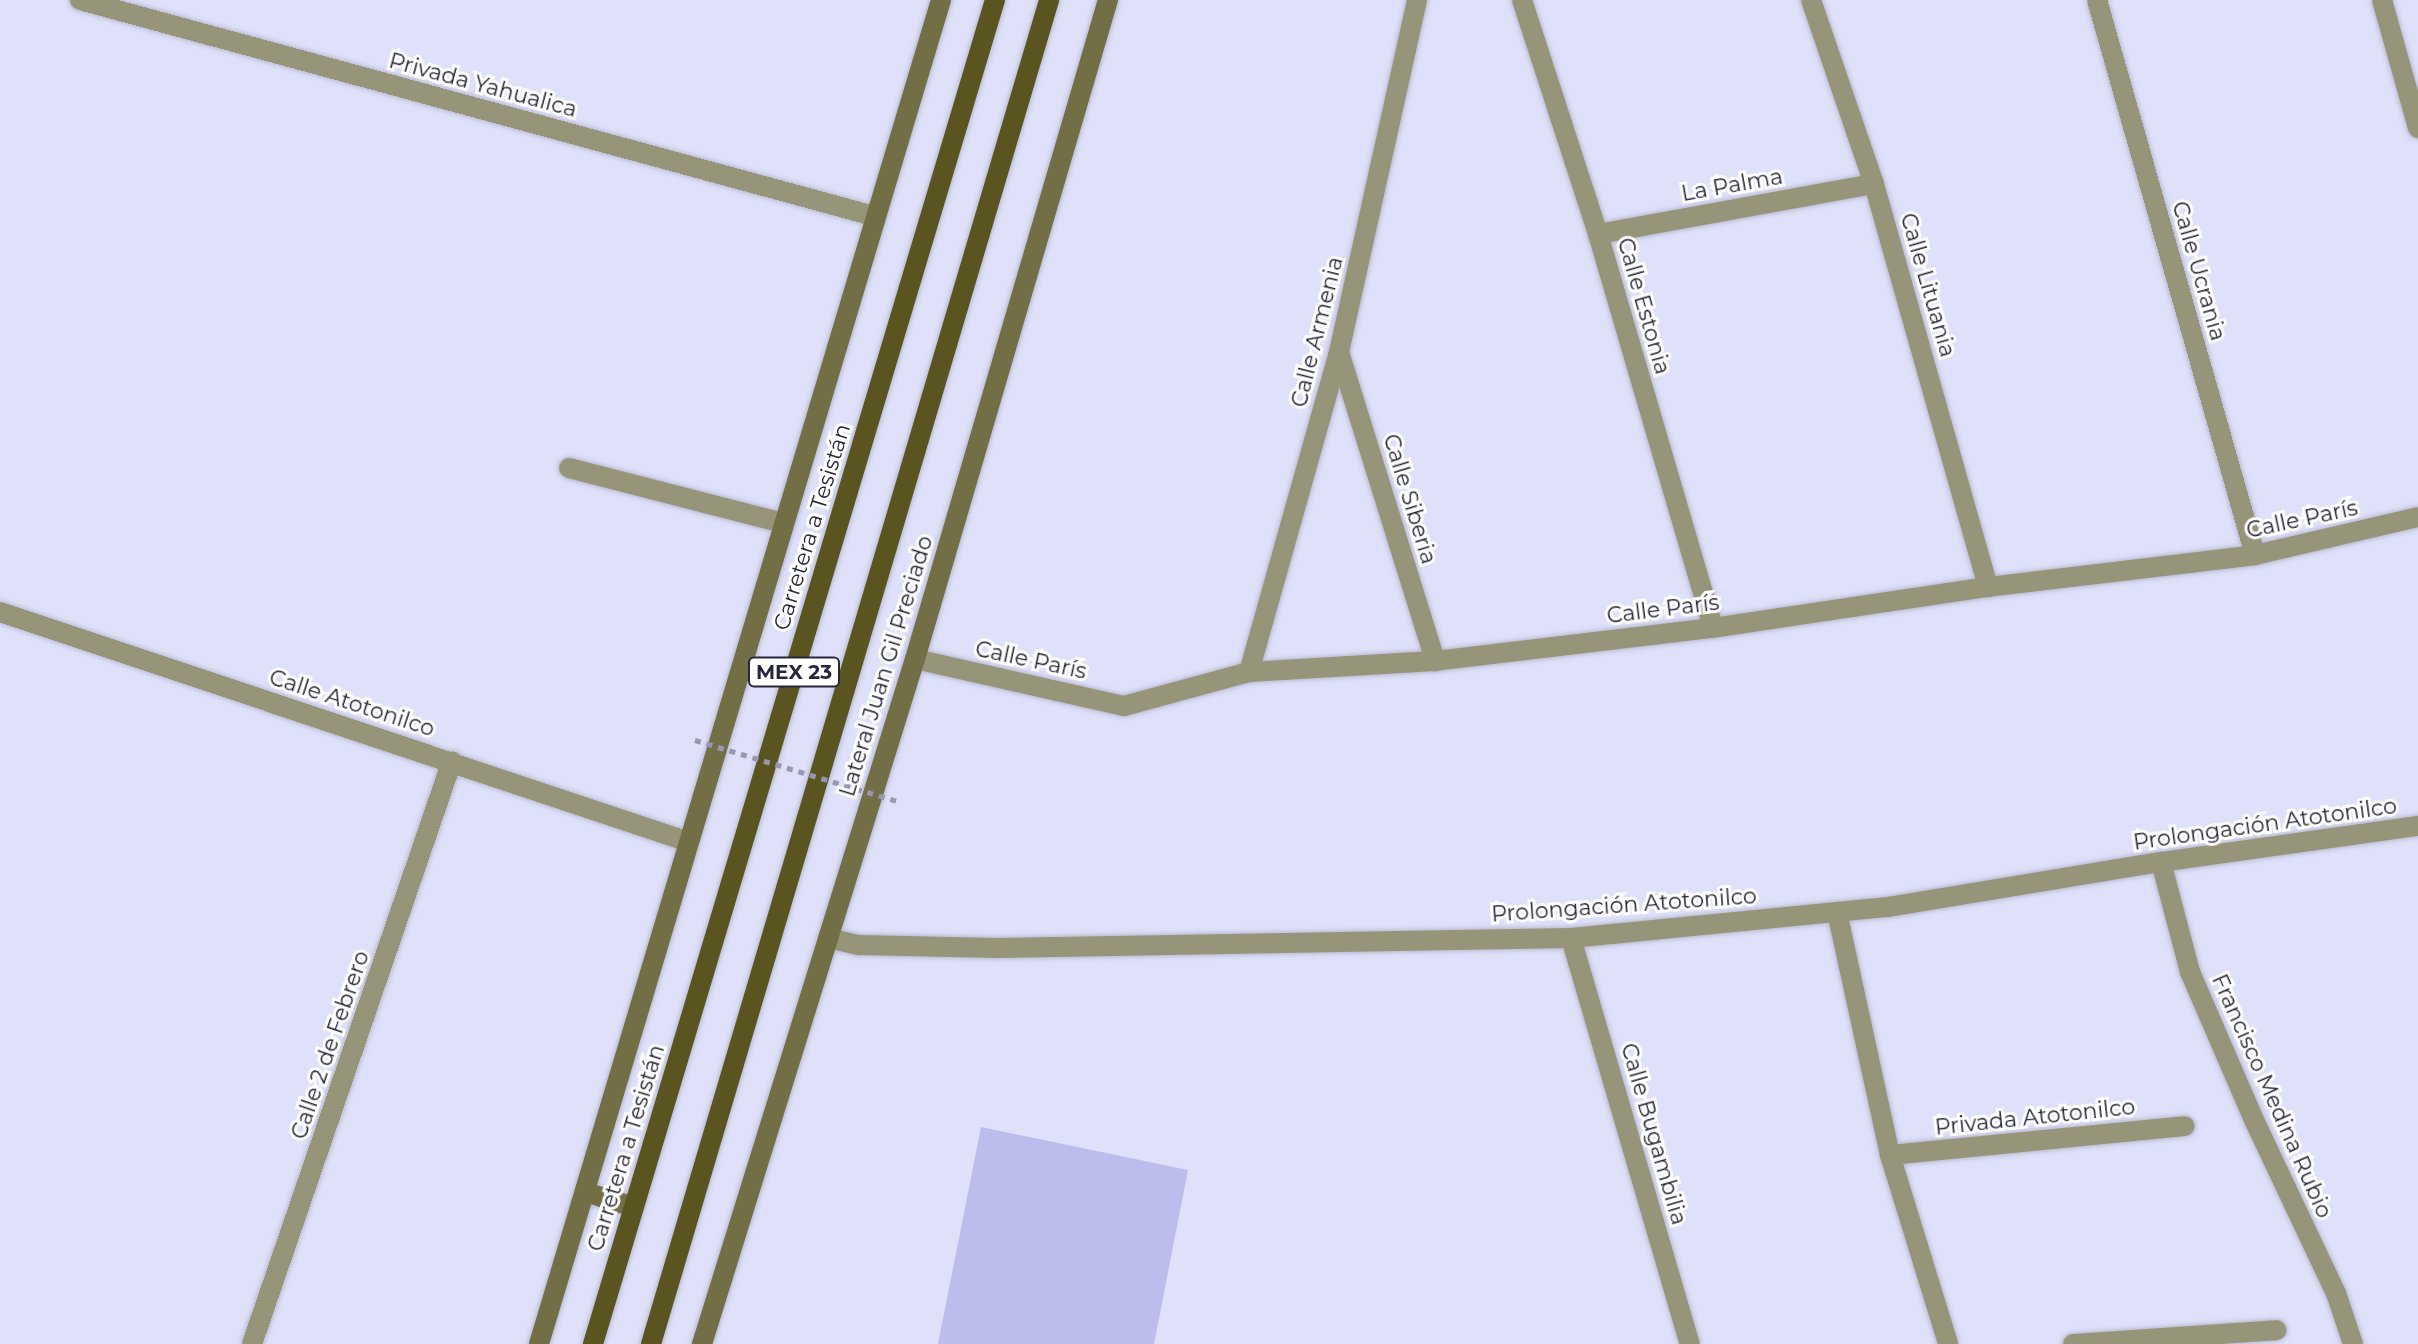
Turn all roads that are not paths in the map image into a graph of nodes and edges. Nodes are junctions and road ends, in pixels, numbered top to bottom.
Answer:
1 (80, 0) edge
2 (941, 0) edge
3 (995, 0) edge
4 (1049, 0) edge
5 (1108, 0) edge
6 (1417, 0) edge
7 (1522, 0) edge
8 (1811, 0) edge
9 (2097, 0) edge
10 (2382, 0) edge
11 (2418, 128) edge
12 (1874, 184) junction
13 (874, 216) junction
14 (1598, 234) junction
15 (1339, 352) junction
16 (569, 468) dead end
17 (2418, 517) edge
18 (783, 523) junction
19 (2255, 555) junction
20 (1988, 587) junction
21 (0, 612) edge
22 (1713, 628) junction
23 (915, 659) junction
24 (1435, 661) junction
25 (1249, 672) junction
26 (452, 761) junction
27 (2418, 826) edge
28 (689, 842) junction
29 (2161, 862) junction
30 (1837, 912) junction
31 (828, 938) junction
32 (1571, 938) junction
33 (2185, 1126) dead end
34 (1890, 1155) junction
35 (585, 1192) junction
36 (634, 1207) junction
37 (2277, 1330) dead end
38 (252, 1344) edge
39 (539, 1344) edge
40 (593, 1344) edge
41 (651, 1344) edge
42 (702, 1344) edge
43 (1690, 1344) edge
44 (1948, 1344) edge
45 (2073, 1344) edge
46 (2353, 1344) edge

1 - 13 street, Privada Yahualica
2 - 13 main road
3 - 36 main road, Carretera a Tesistán / MEX 23
4 - 41 main road, MEX 23
5 - 23 main road, Lateral Juan Gil Preciado
6 - 15 street, Calle Armenia
7 - 14 street, Calle Estonia
8 - 12 street, Calle Lituania
9 - 19 street, Calle Ucrania
10 - 11 street
12 - 14 street, La Palma
12 - 20 street, Calle Lituania
13 - 18 main road
14 - 22 street, Calle Estonia
15 - 24 street, Calle Siberia
15 - 25 street, Calle Armenia
16 - 18 street
17 - 19 street, Calle París
18 - 28 main road
19 - 20 street, Calle París
20 - 22 street, Calle París
21 - 26 street, Calle Atotonilco
22 - 24 street, Calle París
23 - 25 street, Calle París
23 - 31 main road, Lateral Juan Gil Preciado
24 - 25 street, Calle París
26 - 28 street, Calle Atotonilco
26 - 38 street, Calle 2 de Febrero
27 - 29 street, Prolongación Atotonilco
28 - 35 main road
29 - 30 street, Prolongación Atotonilco
29 - 46 street, Francisco Medina Rubio
30 - 32 street, Prolongación Atotonilco
30 - 34 street
31 - 32 street, Prolongación Atotonilco
31 - 42 main road, Lateral Juan Gil Preciado
32 - 43 street, Calle Bugambilia
33 - 34 street, Privada Atotonilco
34 - 44 street
35 - 36 main road
35 - 39 main road
36 - 40 main road, Carretera a Tesistán / MEX 23
37 - 45 street

